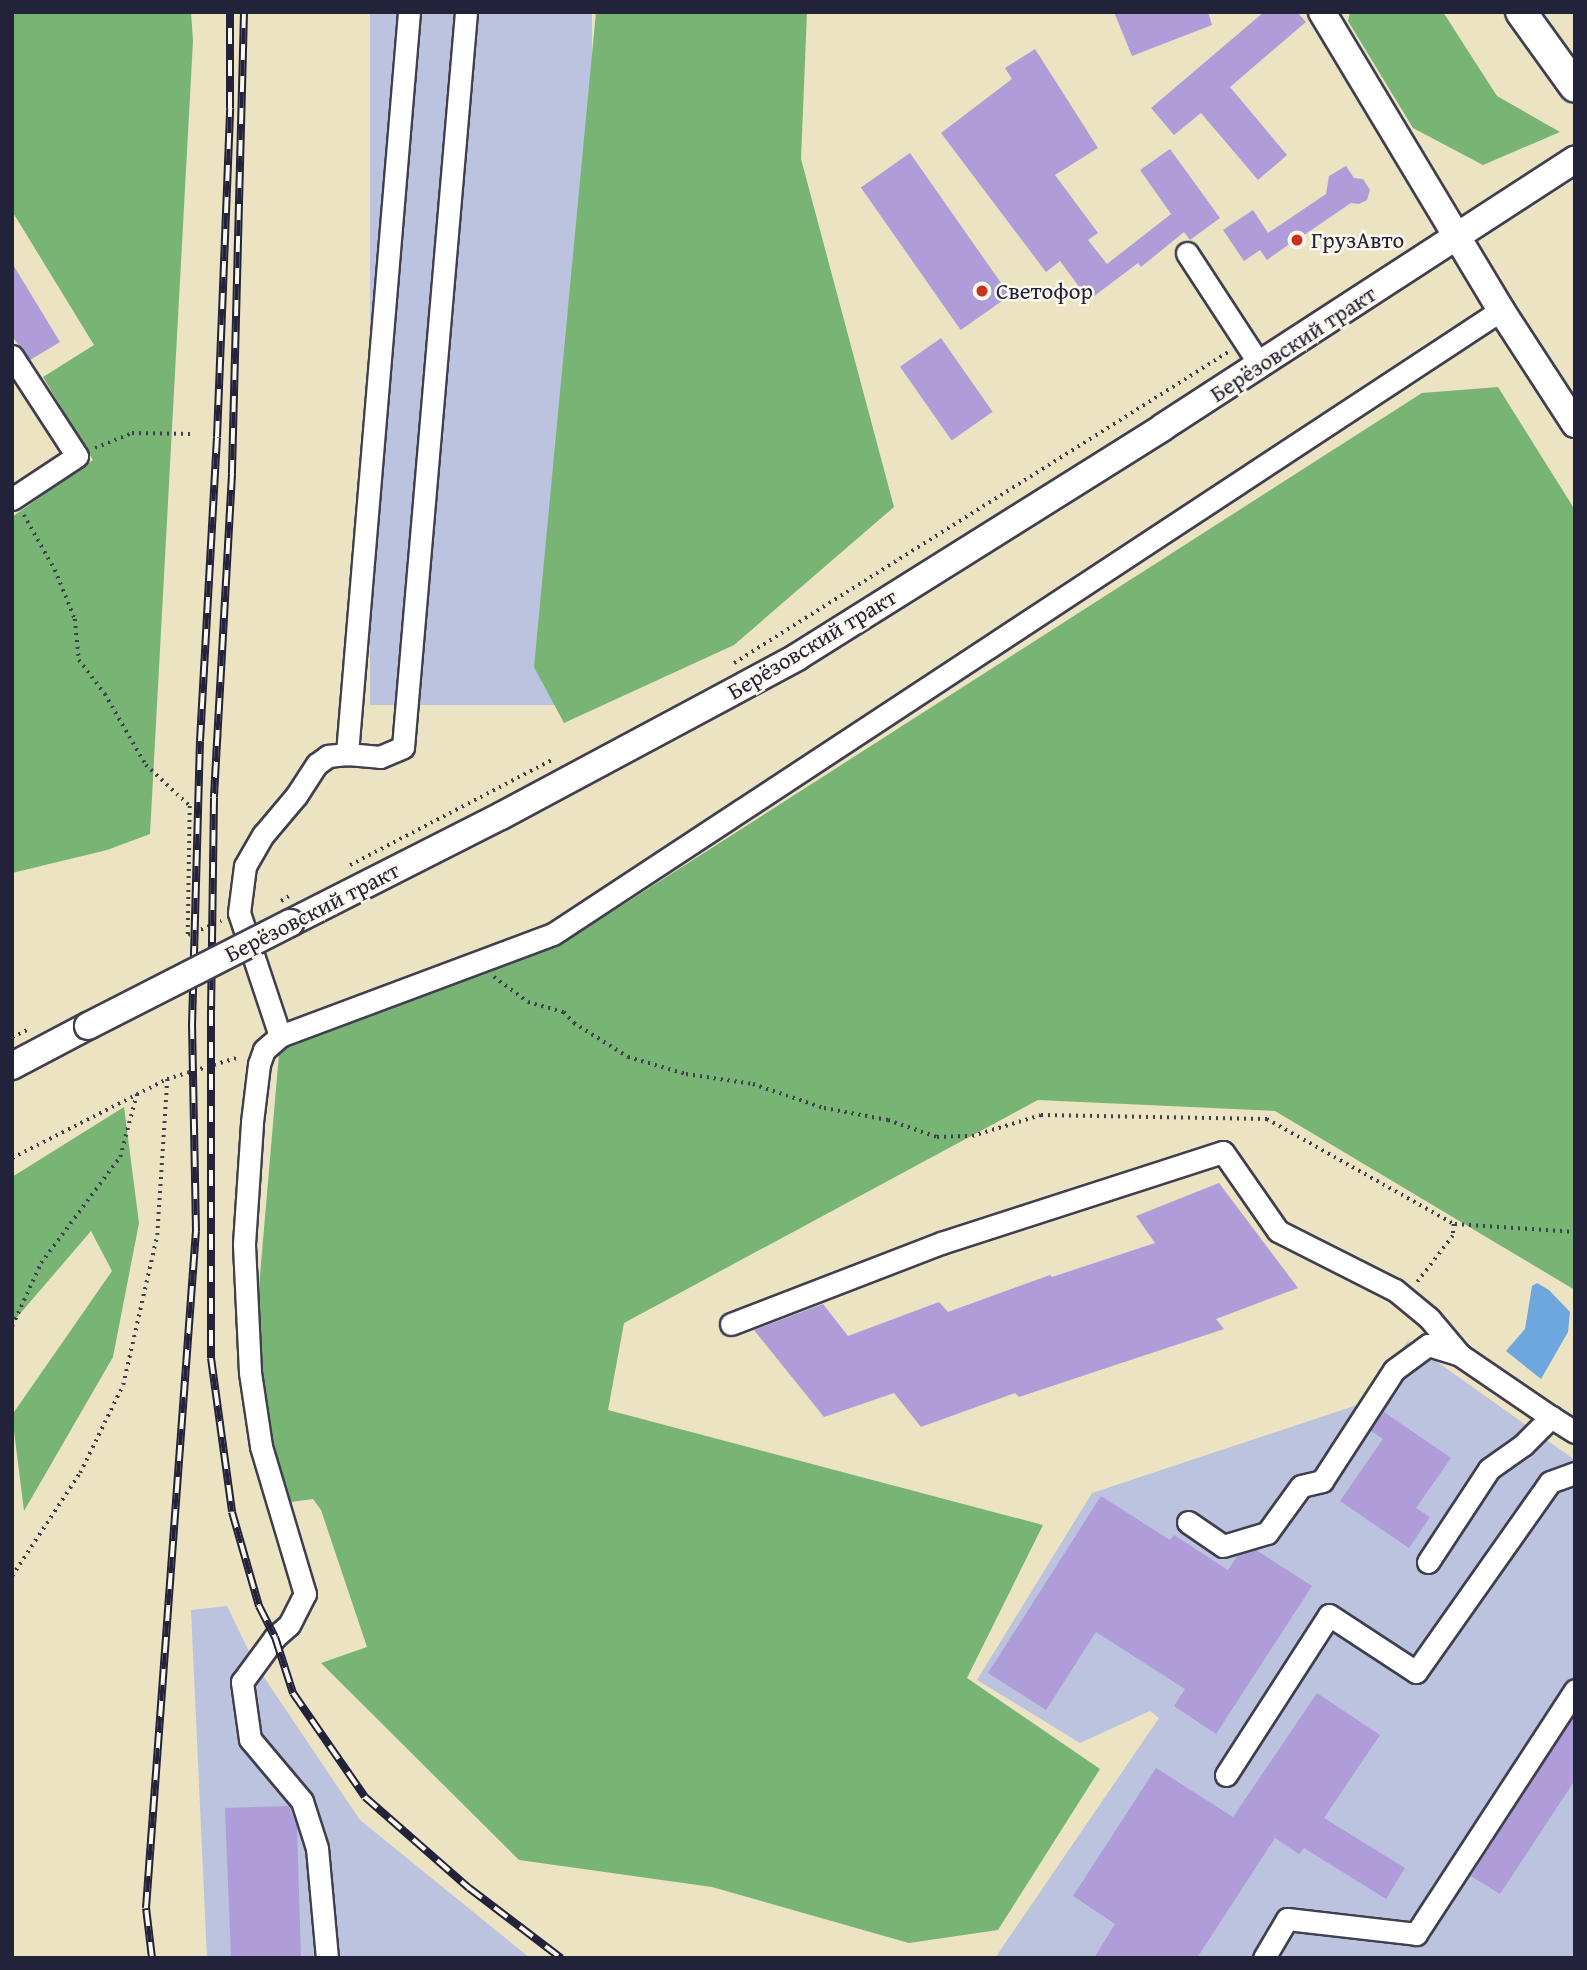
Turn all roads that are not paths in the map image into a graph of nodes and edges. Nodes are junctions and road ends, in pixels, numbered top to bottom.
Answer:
1 (409, 12) edge
2 (466, 12) edge
3 (1322, 12) edge
4 (1521, 12) edge
5 (1575, 87) edge
6 (1575, 159) edge
7 (1458, 237) junction
8 (1187, 253) dead end
9 (1501, 310) junction
10 (12, 356) edge
11 (1260, 365) junction
12 (1575, 424) edge
13 (13, 497) edge
14 (347, 754) junction
15 (272, 1043) junction
16 (12, 1066) edge
17 (731, 1324) dead end
18 (1460, 1355) junction
19 (1551, 1416) junction
20 (1575, 1432) edge
21 (1575, 1473) edge
22 (1188, 1522) dead end
23 (1428, 1562) dead end
24 (1575, 1690) edge
25 (1226, 1775) dead end
26 (327, 1958) edge
27 (1264, 1958) edge

1 - 14 street
2 - 14 street
3 - 7 main road
4 - 5 highway
6 - 7 main road, Берёзовский тракт
7 - 9 main road
7 - 11 main road, Берёзовский тракт
8 - 11 street
9 - 12 main road
9 - 15 street
10 - 13 street
11 - 16 main road, Берёзовский тракт, bridge
14 - 15 street
15 - 26 street
17 - 18 street
18 - 19 street
18 - 22 street
19 - 20 street
19 - 23 street
21 - 25 street
24 - 27 street

